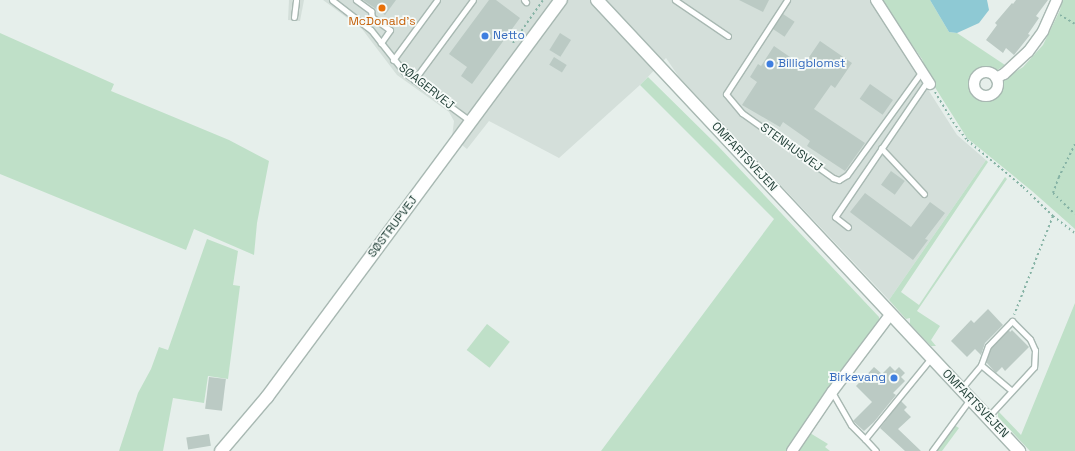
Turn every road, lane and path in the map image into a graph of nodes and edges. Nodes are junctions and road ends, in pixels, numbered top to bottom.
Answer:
1 (296, 0) edge
2 (332, 0) edge
3 (356, 0) edge
4 (429, 0) edge
5 (474, 0) edge
6 (543, 0) edge
7 (561, 0) edge
8 (597, 0) edge
9 (675, 0) edge
10 (786, 0) edge
11 (876, 0) edge
12 (1056, 0) edge
13 (435, 2) edge
14 (1053, 11) junction
15 (294, 17) dead end
16 (1075, 24) edge
17 (728, 36) dead end
18 (381, 43) junction
19 (513, 43) dead end
20 (393, 60) junction
21 (927, 78) junction
22 (996, 78) dead end
23 (414, 80) junction
24 (471, 121) junction
25 (1075, 144) edge
26 (881, 148) junction
27 (924, 194) dead end
28 (1075, 214) edge
29 (1053, 216) junction
30 (848, 227) dead end
31 (1075, 233) edge
32 (890, 315) junction
33 (1012, 321) junction
34 (931, 358) junction
35 (981, 365) junction
36 (960, 389) junction
37 (1011, 390) junction
38 (832, 392) junction
39 (970, 399) junction
40 (988, 417) junction
41 (864, 439) junction
42 (221, 451) edge
43 (792, 451) edge
44 (876, 451) edge
45 (932, 451) edge
46 (1019, 451) edge

1 - 15 lane
2 - 18 lane, SØAGERVEJ
3 - 18 lane
4 - 13 lane
5 - 23 lane
6 - 19 path
7 - 24 main road, SØSTRUPVEJ
8 - 32 main road, OMFARTSVEJEN
9 - 17 lane
10 - 21 lane, STENHUSVEJ
11 - 21 street
12 - 14 street
13 - 20 lane
14 - 16 path
14 - 22 street
18 - 20 lane, SØAGERVEJ
20 - 23 lane, SØAGERVEJ
21 - 26 lane
21 - 29 path
23 - 24 lane, SØAGERVEJ
24 - 42 main road, SØSTRUPVEJ
25 - 28 path
26 - 27 lane
26 - 30 lane
29 - 31 path
29 - 33 path
32 - 34 main road, OMFARTSVEJEN
32 - 38 street
33 - 35 lane
33 - 37 lane
34 - 36 main road, OMFARTSVEJEN
34 - 41 lane
35 - 36 lane
35 - 37 lane
36 - 39 main road, OMFARTSVEJEN
37 - 40 lane
38 - 41 lane
38 - 43 street
39 - 40 main road, OMFARTSVEJEN
39 - 45 lane
40 - 46 main road, OMFARTSVEJEN
41 - 44 lane

